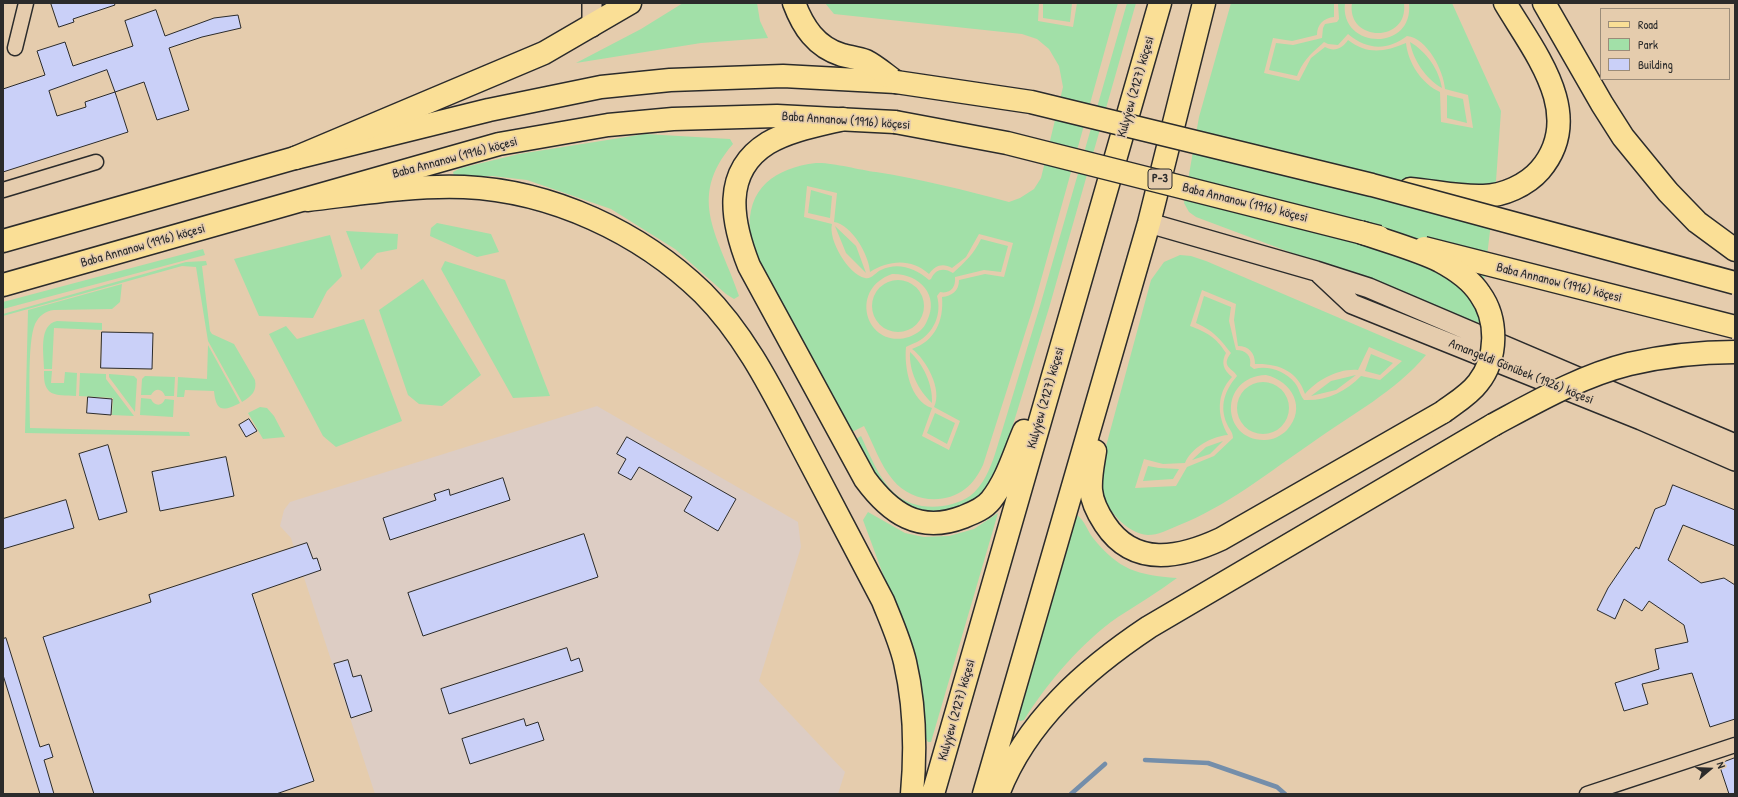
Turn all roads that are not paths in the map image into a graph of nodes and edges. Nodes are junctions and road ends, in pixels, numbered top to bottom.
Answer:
1 (26, 3) edge
2 (592, 3) edge
3 (630, 3) edge
4 (794, 3) edge
5 (1505, 3) edge
6 (1544, 3) edge
7 (1160, 4) edge
8 (1204, 4) edge
9 (592, 27) junction
10 (15, 48) dead end
11 (896, 82) junction
12 (843, 118) junction
13 (295, 158) junction
14 (96, 162) dead end
15 (1372, 185) junction
16 (3, 190) edge
17 (307, 200) junction
18 (1149, 222) junction
19 (1360, 232) junction
20 (3, 241) edge
21 (1735, 250) edge
22 (1316, 270) junction
23 (1735, 283) edge
24 (3, 285) edge
25 (1735, 328) edge
26 (1062, 342) junction
27 (1735, 352) edge
28 (1112, 354) junction
29 (1735, 444) edge
30 (1735, 461) edge
31 (1735, 745) edge
32 (912, 794) edge
33 (933, 794) edge
34 (984, 794) edge
35 (998, 794) edge
36 (1587, 794) edge

1 - 10 street
2 - 9 street
3 - 9 main road
4 - 11 main road
5 - 15 main road, bridge
6 - 21 main road
7 - 26 main road, Kulyýew (2127) köçesi
8 - 18 main road, P-3
9 - 13 main road
11 - 13 main road
11 - 15 main road, bridge
12 - 17 main road, Baba Annanow (1916) köçesi
12 - 19 main road, Baba Annanow (1916) köçesi, bridge
12 - 26 main road
13 - 20 main road
14 - 16 street
15 - 23 main road, bridge
17 - 24 main road, Baba Annanow (1916) köçesi
17 - 32 main road
18 - 22 street, Amangeldi Gönübek (1926) köçesi
18 - 28 main road, P-3
19 - 25 main road, Baba Annanow (1916) köçesi, bridge
19 - 28 main road, bridge
22 - 29 street, Amangeldi Gönübek (1926) köçesi
22 - 30 street, Amangeldi Gönübek (1926) köçesi
26 - 33 main road, Kulyýew (2127) köçesi
27 - 35 main road, bridge
28 - 34 main road
31 - 36 street

